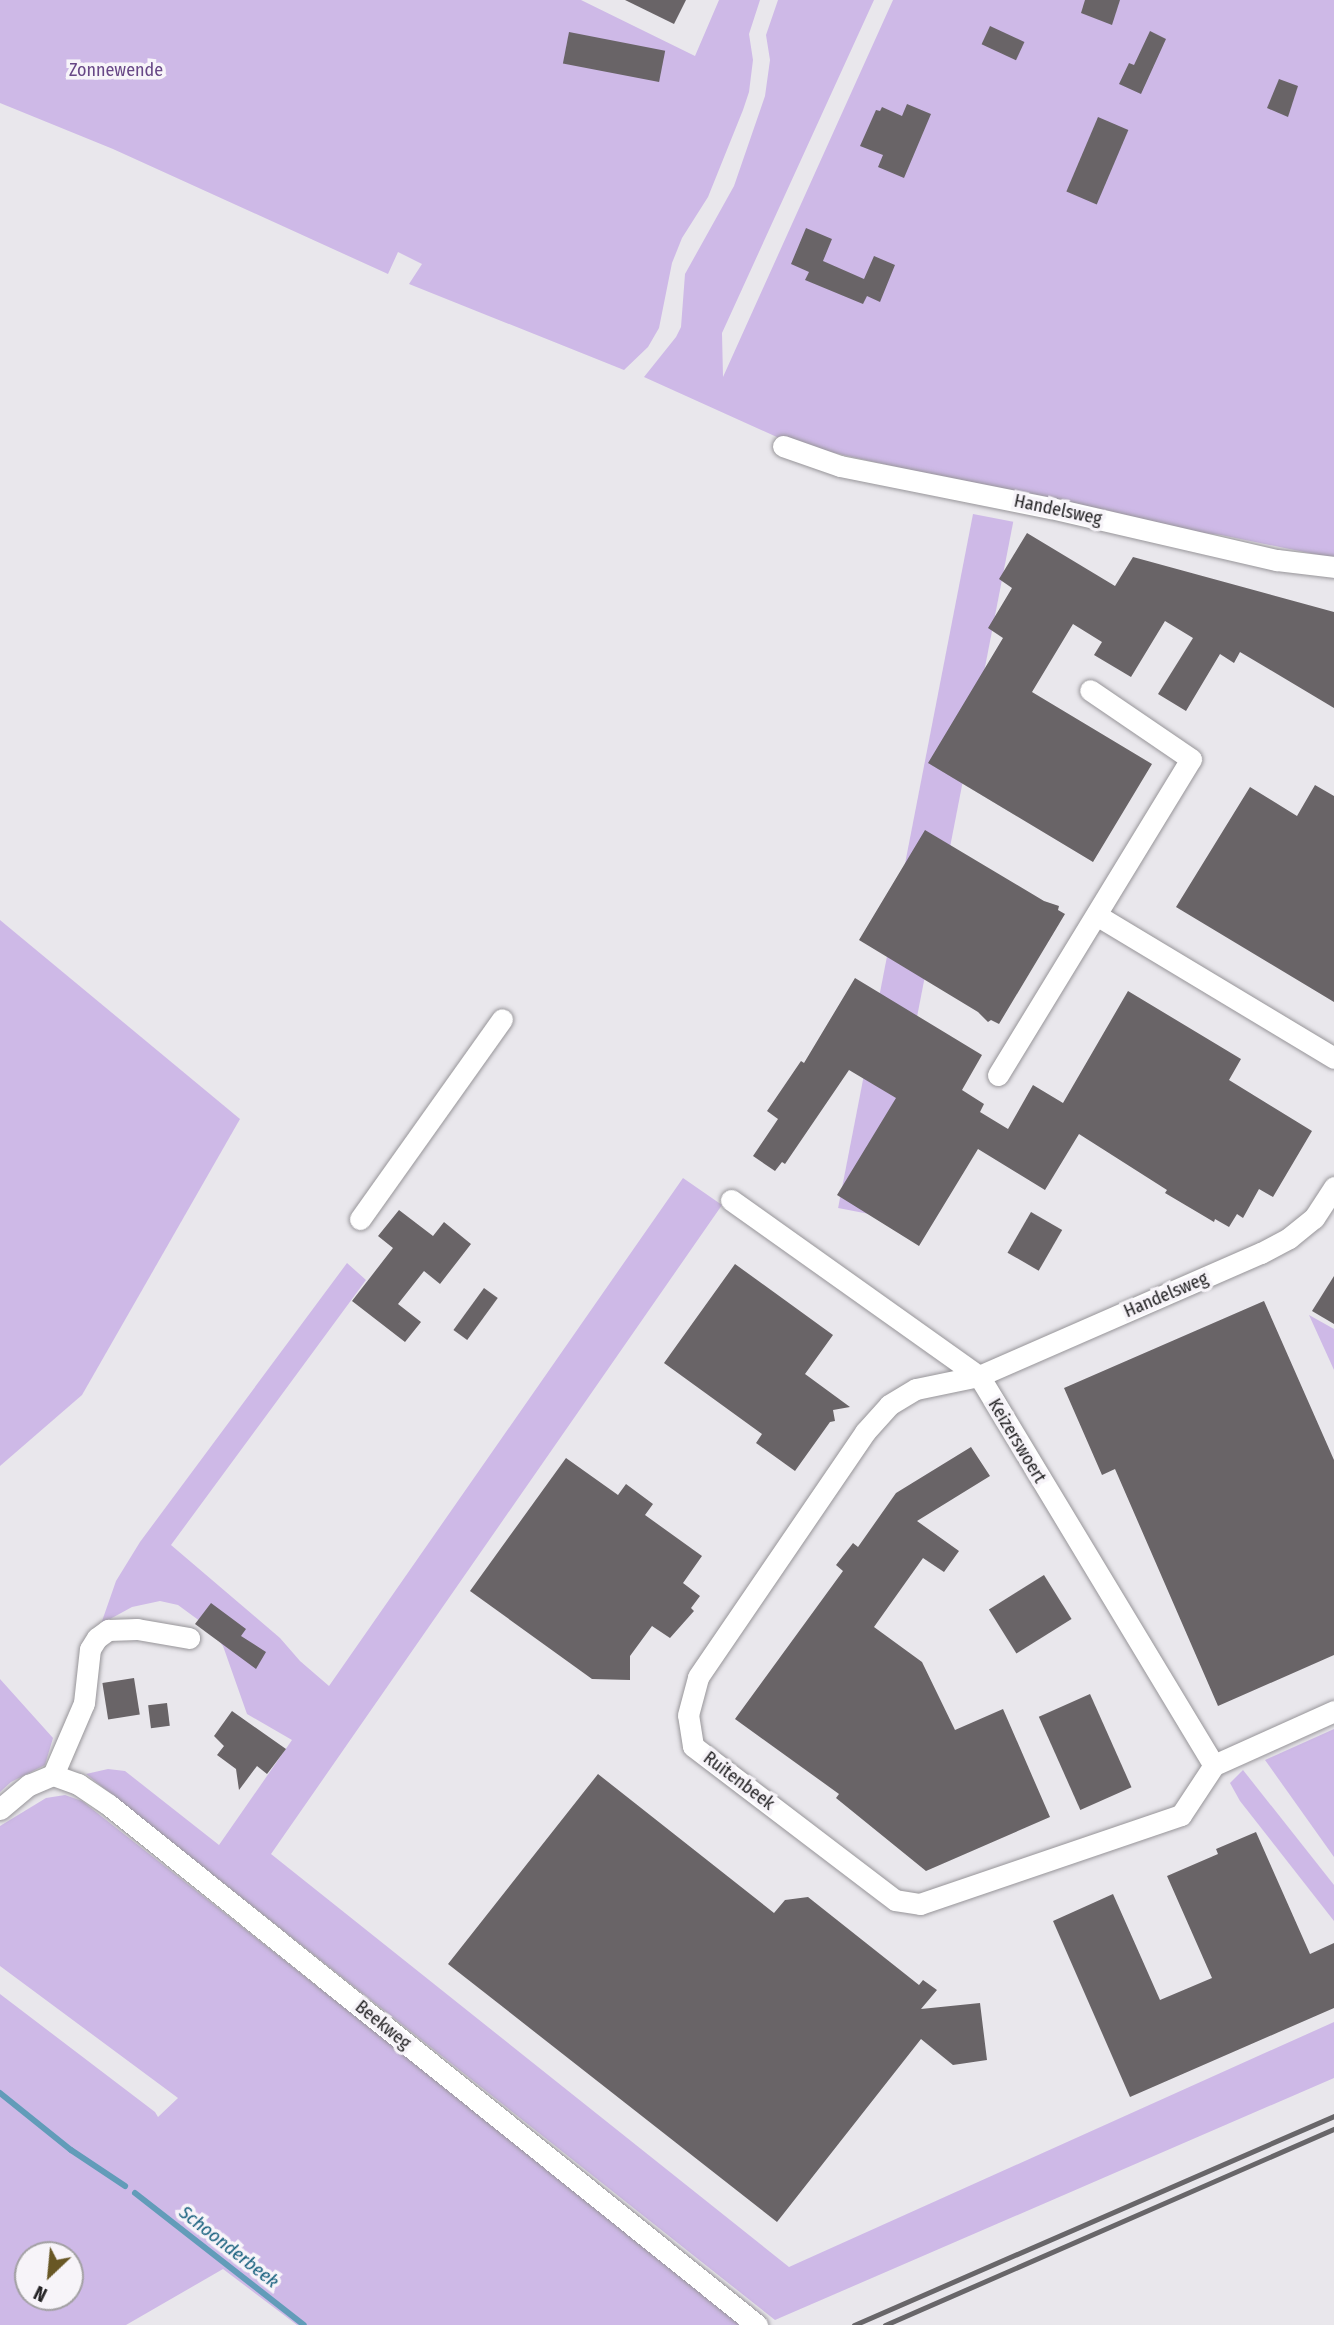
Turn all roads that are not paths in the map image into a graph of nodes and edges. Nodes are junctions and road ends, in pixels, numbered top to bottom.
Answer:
1 (783, 446) dead end
2 (1334, 567) edge
3 (1090, 690) dead end
4 (1098, 916) junction
5 (502, 1019) dead end
6 (1334, 1058) edge
7 (998, 1075) dead end
8 (1334, 1187) edge
9 (731, 1200) dead end
10 (360, 1219) dead end
11 (979, 1376) junction
12 (188, 1638) dead end
13 (1334, 1711) edge
14 (1214, 1765) junction
15 (53, 1775) junction
16 (0, 1809) edge
17 (757, 2325) edge

1 - 2 street, Handelsweg
3 - 4 street
4 - 6 street
4 - 7 street
5 - 10 street
8 - 11 street, Handelsweg
9 - 11 street, Keizerswoert
11 - 14 street, Keizerswoert
11 - 14 street, Ruitenbeek
12 - 15 street
13 - 14 street
15 - 16 street
15 - 17 street, Beekweg

